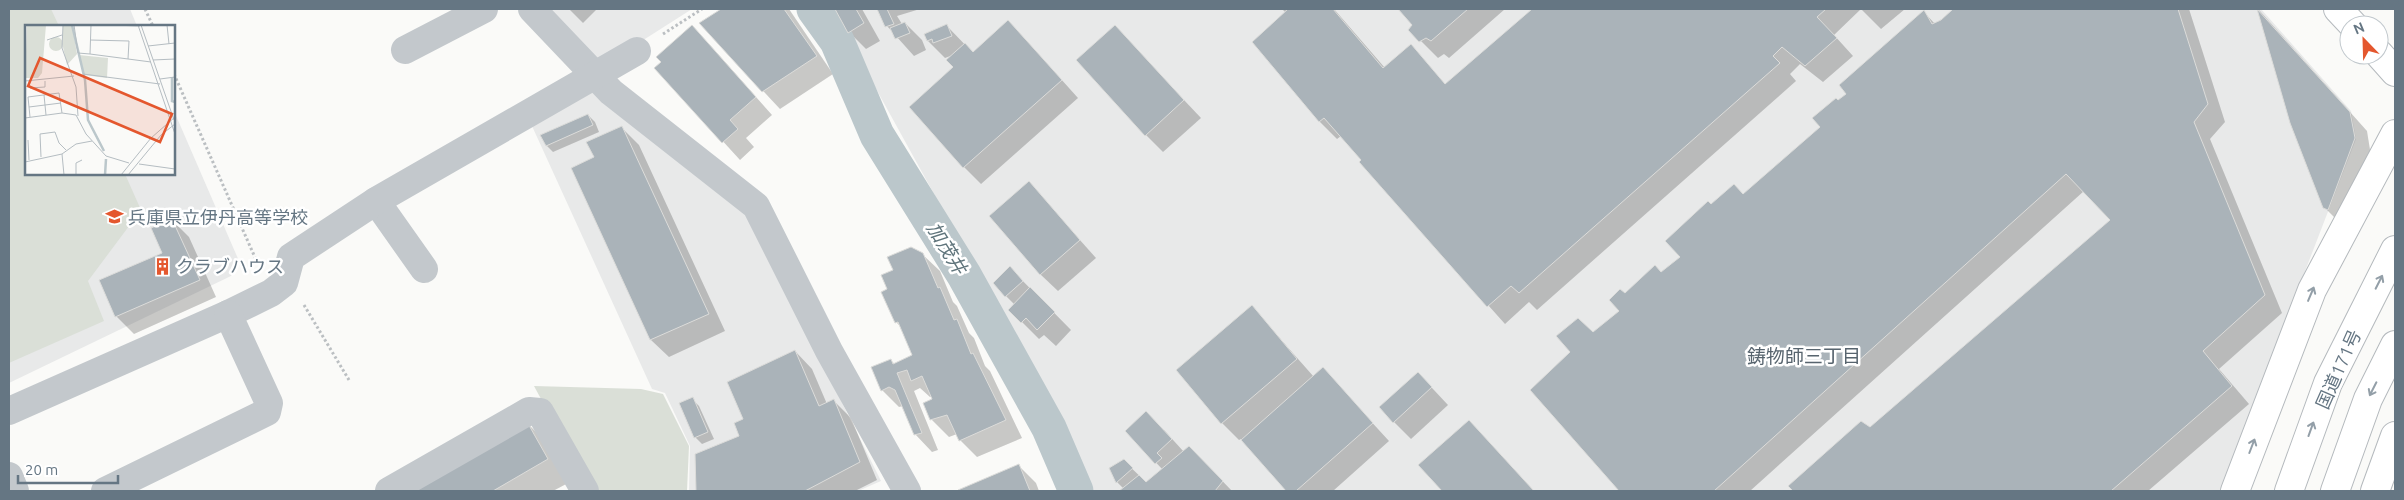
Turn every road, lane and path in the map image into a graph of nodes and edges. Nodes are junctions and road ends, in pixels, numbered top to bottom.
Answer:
1 (145, 9) edge
2 (484, 9) edge
3 (532, 9) edge
4 (702, 9) edge
5 (153, 25) edge
6 (405, 50) dead end
7 (637, 51) joint
8 (596, 75) junction
9 (175, 76) edge
10 (2395, 134) edge
11 (376, 201) junction
12 (2395, 250) edge
13 (424, 269) dead end
14 (278, 284) junction
15 (228, 314) junction
16 (2395, 345) edge
17 (349, 380) dead end
18 (9, 411) edge
19 (2395, 436) edge
20 (9, 476) edge
21 (15, 491) edge
22 (105, 491) edge
23 (389, 491) edge
24 (585, 491) edge
25 (906, 491) edge
26 (2235, 491) edge
27 (2289, 491) edge
28 (2335, 491) edge
29 (2375, 491) edge

1 - 5 path
2 - 6 street
3 - 8 street
4 - 7 path
7 - 8 street
8 - 11 street
8 - 25 street
9 - 14 path
26 -> 10 main road
11 - 13 street
11 - 14 street
27 -> 12 main road, 国道171号
14 - 15 street
14 - 17 path
15 - 18 street
15 - 22 street
16 -> 28 main road
19 - 29 main road
20 - 21 street
23 - 24 street

